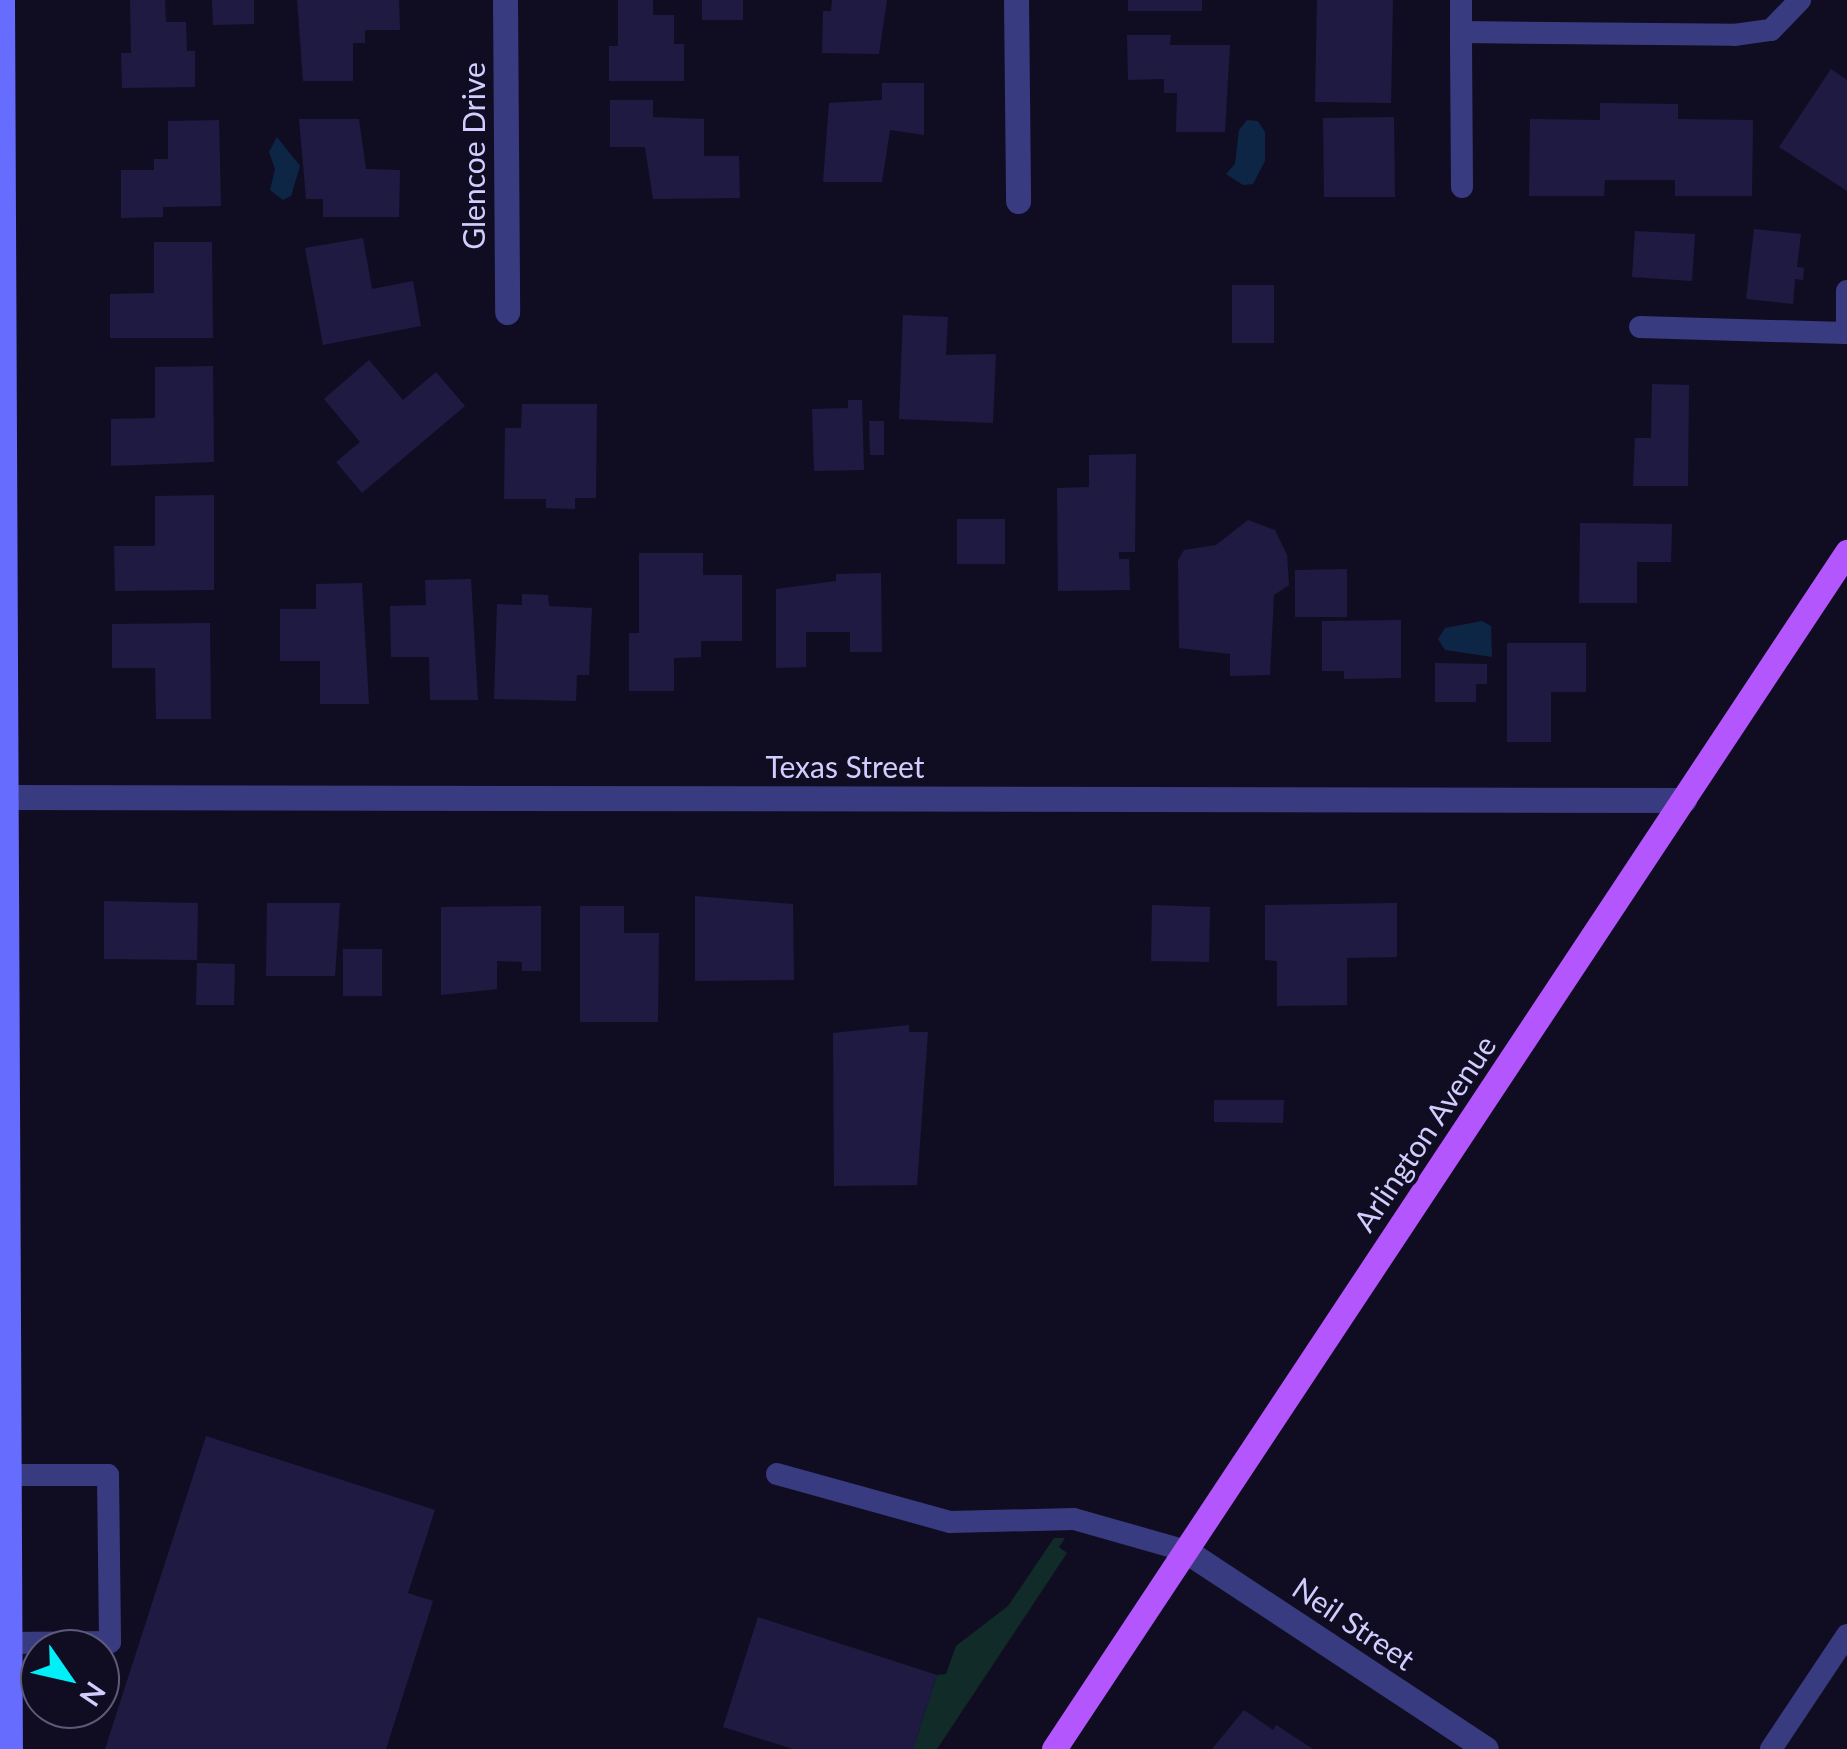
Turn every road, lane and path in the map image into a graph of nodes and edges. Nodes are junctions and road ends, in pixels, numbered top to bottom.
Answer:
1 (2, 0) edge
2 (505, 0) edge
3 (1016, 0) edge
4 (1461, 0) edge
5 (1800, 0) edge
6 (1462, 32) junction
7 (1462, 187) dead end
8 (1018, 201) dead end
9 (1847, 291) edge
10 (506, 312) dead end
11 (1640, 326) dead end
12 (1846, 333) edge
13 (1845, 559) edge
14 (5, 797) junction
15 (1684, 800) junction
16 (3, 1095) edge
17 (777, 1474) dead end
18 (8, 1475) junction
19 (4, 1504) edge
20 (1186, 1550) junction
21 (1847, 1635) edge
22 (10, 1643) junction
23 (10, 1749) edge
24 (1054, 1749) edge
25 (1486, 1749) edge
26 (1772, 1749) edge

1 - 14 street
2 - 10 street, Glencoe Drive
3 - 8 street
4 - 6 lane
5 - 6 lane
6 - 7 lane
9 - 12 lane
11 - 12 lane
13 - 15 main road, Arlington Avenue
14 - 15 street, Texas Street
14 - 16 street
15 - 20 main road, Arlington Avenue
16 - 18 street
17 - 20 lane
18 - 19 street
18 - 22 lane
19 - 22 street
20 - 24 main road, Arlington Avenue
20 - 25 street, Neil Street
21 - 26 lane
22 - 23 street

